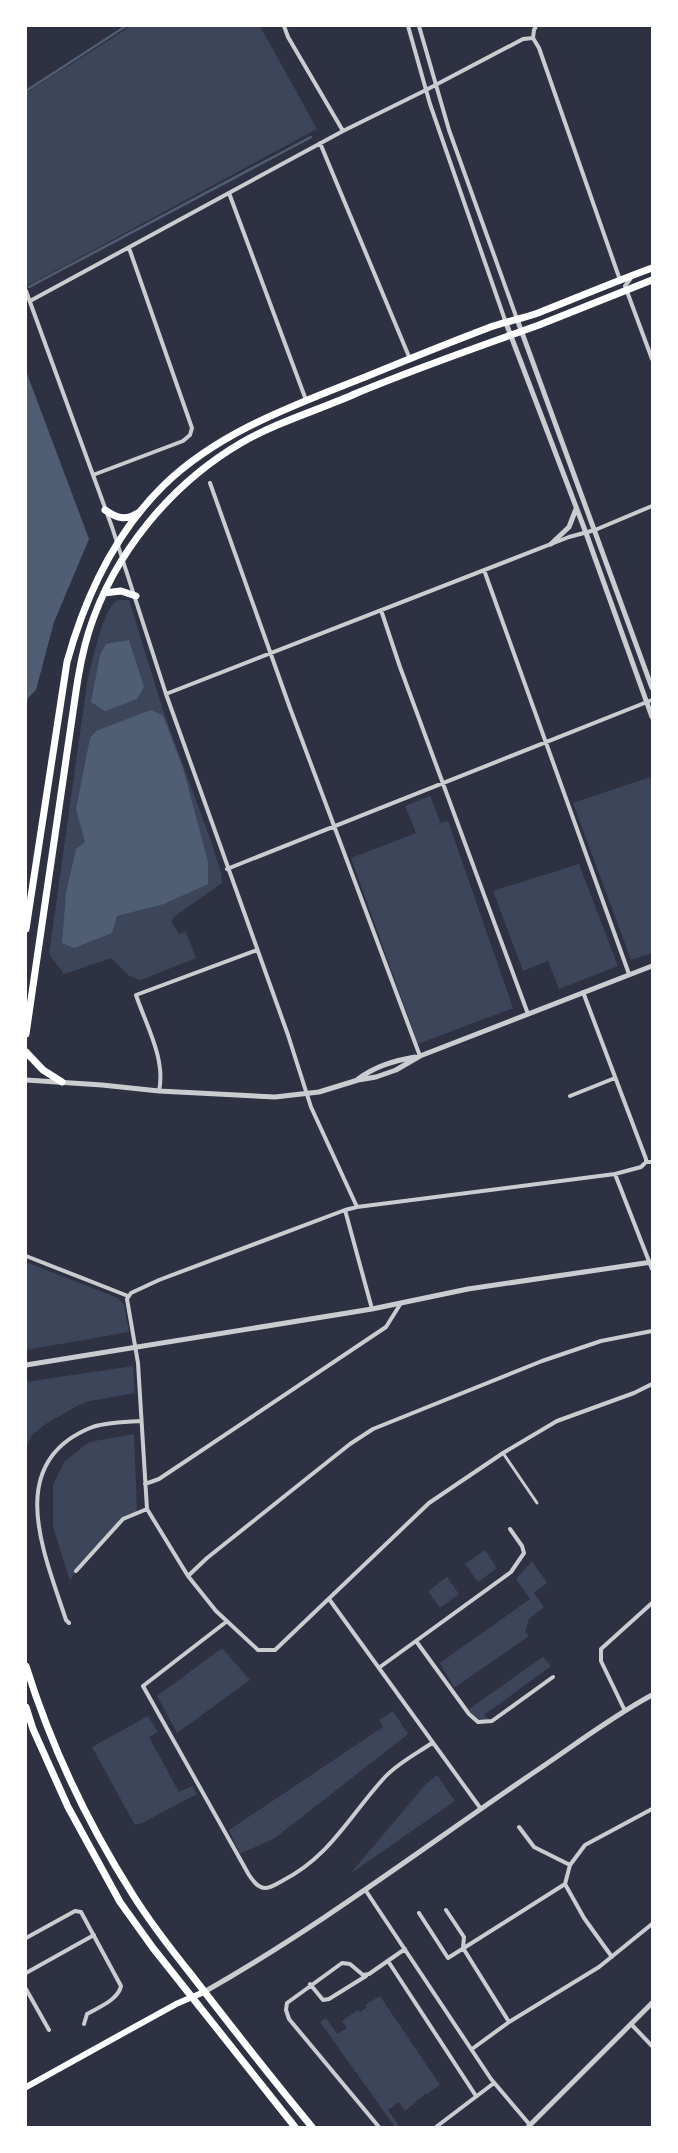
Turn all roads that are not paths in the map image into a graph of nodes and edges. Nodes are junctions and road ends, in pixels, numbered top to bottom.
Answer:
1 (284, 26) edge
2 (408, 26) edge
3 (419, 26) edge
4 (536, 26) edge
5 (533, 38) junction
6 (435, 84) junction
7 (426, 90) junction
8 (343, 131) junction
9 (320, 143) junction
10 (229, 193) junction
11 (129, 248) junction
12 (652, 268) edge
13 (636, 274) junction
14 (620, 280) junction
15 (652, 280) edge
16 (626, 290) junction
17 (26, 291) edge
18 (30, 301) junction
19 (517, 319) junction
20 (506, 323) junction
21 (522, 330) junction
22 (510, 334) junction
23 (410, 359) junction
24 (652, 359) edge
25 (306, 400) junction
26 (93, 475) junction
27 (210, 483) dead end
28 (652, 506) edge
29 (576, 509) junction
30 (105, 510) junction
31 (140, 512) junction
32 (595, 530) junction
33 (586, 533) junction
34 (118, 544) junction
35 (551, 544) junction
36 (123, 561) junction
37 (484, 570) junction
38 (104, 593) junction
39 (136, 596) junction
40 (381, 610) junction
41 (271, 652) junction
42 (652, 688) edge
43 (166, 694) junction
44 (649, 701) edge
45 (652, 717) edge
46 (545, 741) junction
47 (443, 784) junction
48 (334, 826) junction
49 (227, 869) junction
50 (26, 929) edge
51 (257, 950) junction
52 (652, 966) edge
53 (629, 974) junction
54 (583, 992) junction
55 (528, 1014) junction
56 (26, 1034) edge
57 (26, 1052) edge
58 (420, 1056) junction
59 (615, 1078) junction
60 (26, 1080) edge
61 (358, 1080) junction
62 (62, 1082) junction
63 (158, 1091) junction
64 (307, 1094) junction
65 (570, 1096) dead end
66 (646, 1162) junction
67 (652, 1162) edge
68 (615, 1174) junction
69 (357, 1207) junction
70 (344, 1210) junction
71 (26, 1256) edge
72 (651, 1263) edge
73 (652, 1268) edge
74 (128, 1296) junction
75 (401, 1304) junction
76 (372, 1309) junction
77 (652, 1331) edge
78 (136, 1346) junction
79 (26, 1365) edge
80 (652, 1384) edge
81 (141, 1420) junction
82 (504, 1453) junction
83 (145, 1484) junction
84 (537, 1503) dead end
85 (147, 1509) junction
86 (510, 1529) dead end
87 (76, 1571) dead end
88 (188, 1576) junction
89 (329, 1599) junction
90 (652, 1603) edge
91 (226, 1622) junction
92 (69, 1624) dead end
93 (416, 1641) junction
94 (26, 1666) edge
95 (380, 1667) junction
96 (553, 1677) dead end
97 (652, 1695) edge
98 (26, 1708) edge
99 (625, 1711) junction
100 (432, 1743) junction
101 (481, 1809) junction
102 (652, 1809) edge
103 (519, 1827) dead end
104 (570, 1865) junction
105 (565, 1884) junction
106 (366, 1891) junction
107 (446, 1910) dead end
108 (419, 1913) dead end
109 (652, 1924) edge
110 (94, 1935) junction
111 (26, 1938) edge
112 (463, 1948) junction
113 (406, 1949) junction
114 (612, 1957) junction
115 (388, 1961) junction
116 (26, 1973) edge
117 (369, 1974) junction
118 (310, 1984) junction
119 (26, 1989) edge
120 (204, 1992) junction
121 (192, 1997) junction
122 (652, 2003) edge
123 (509, 2022) junction
124 (84, 2024) dead end
125 (631, 2024) junction
126 (49, 2030) dead end
127 (652, 2046) edge
128 (472, 2050) junction
129 (494, 2083) junction
130 (26, 2087) edge
131 (476, 2096) junction
132 (529, 2126) edge
133 (295, 2127) edge
134 (312, 2127) edge
135 (379, 2127) edge
136 (436, 2127) edge

1 - 8 street
2 - 7 street
3 - 6 street
4 - 5 street
5 - 6 street
5 - 14 street
6 - 7 street
6 - 19 street
7 - 8 street
7 - 20 street
8 - 9 street
9 - 10 street
9 - 23 street
10 - 11 street
10 - 25 street
11 - 18 street
11 - 26 street
12 - 13 main road
13 - 14 main road
13 - 16 street
14 - 19 main road
15 - 16 main road
16 - 21 main road
16 - 24 street
17 - 18 street
18 - 26 street
19 - 20 main road
19 - 21 street
20 - 22 street
20 - 23 main road
21 - 22 main road
21 - 32 street
22 - 29 street
22 - 36 main road
23 - 25 main road
25 - 31 main road
26 - 30 street
27 - 41 street
28 - 32 street
29 - 33 street
29 - 35 street
30 - 31 main road
30 - 34 street
31 - 34 main road
32 - 33 street
32 - 42 street
33 - 35 street
33 - 44 street
34 - 36 street
34 - 50 main road
35 - 37 street
36 - 38 main road
36 - 39 street
37 - 40 street
37 - 46 street
38 - 39 main road
38 - 56 main road
39 - 43 street
40 - 41 street
40 - 47 street
41 - 43 street
41 - 48 street
43 - 49 street
44 - 45 street
44 - 46 street
46 - 47 street
46 - 53 street
47 - 48 street
47 - 55 street
48 - 49 street
48 - 58 street
49 - 51 street
51 - 63 street
51 - 64 street
52 - 53 street
53 - 54 street
54 - 55 street
54 - 59 street
55 - 58 street
57 - 62 main road
58 - 61 street
58 - 61 street
59 - 65 street
59 - 66 street
60 - 62 street
61 - 64 street
62 - 63 street
63 - 64 street
64 - 69 street
66 - 67 street
66 - 68 street
68 - 69 street
68 - 72 street
69 - 70 street
70 - 74 street
70 - 76 street
71 - 74 street
72 - 73 street
72 - 75 street
74 - 78 street
75 - 76 street
75 - 83 street
76 - 78 street
77 - 88 street
78 - 79 street
78 - 81 street
80 - 82 street
81 - 83 street
81 - 92 street
82 - 84 street
82 - 89 street
83 - 85 street
85 - 87 street
85 - 88 street
86 - 93 street
88 - 91 street
89 - 91 street
89 - 95 street
90 - 99 street
91 - 100 street
93 - 95 street
93 - 96 street
94 - 120 main road
95 - 100 street
97 - 99 street
98 - 121 main road
99 - 101 street
100 - 101 street
101 - 106 street
102 - 104 street
103 - 104 street
104 - 105 street
105 - 112 street
105 - 114 street
106 - 113 street
106 - 120 street
107 - 112 street
108 - 112 street
109 - 114 street
110 - 111 street
110 - 116 street
110 - 124 street
112 - 123 street
113 - 115 street
113 - 128 street
114 - 123 street
115 - 117 street
115 - 131 street
117 - 118 street
117 - 118 street
118 - 135 street
119 - 126 street
120 - 121 main road
120 - 134 main road
121 - 130 main road
121 - 133 main road
122 - 125 street
123 - 128 street
125 - 127 street
125 - 132 street
128 - 129 street
129 - 131 street
129 - 132 street
131 - 136 street

